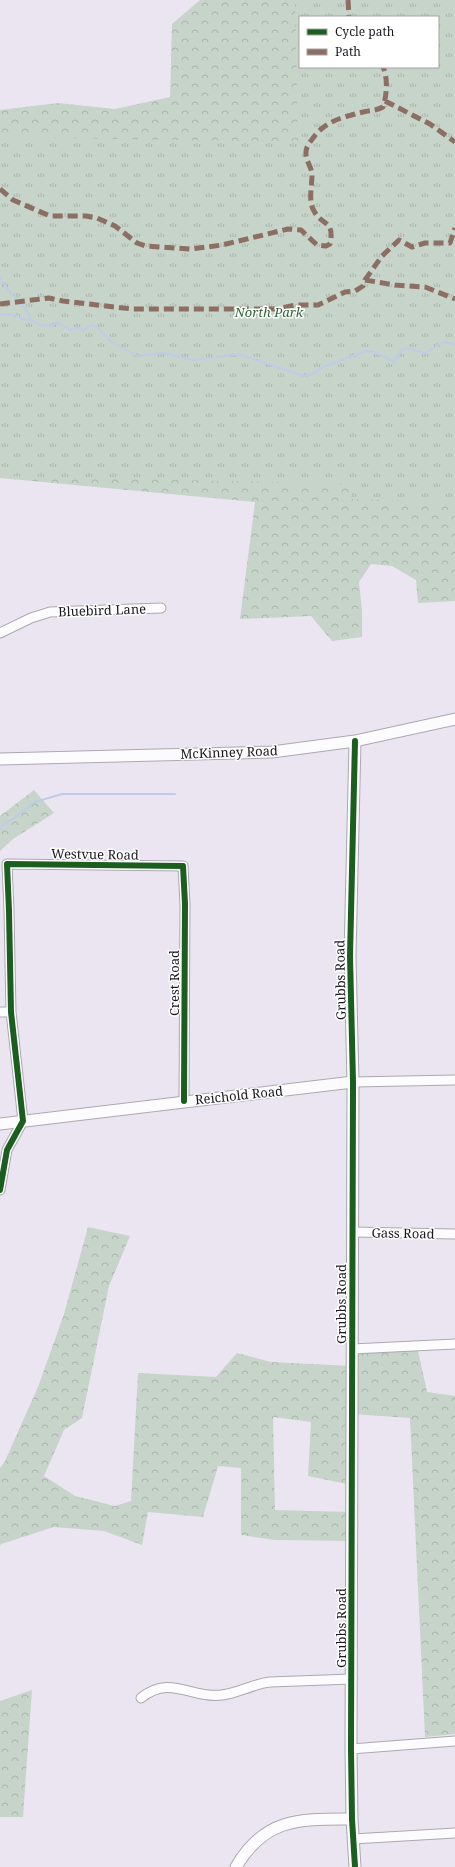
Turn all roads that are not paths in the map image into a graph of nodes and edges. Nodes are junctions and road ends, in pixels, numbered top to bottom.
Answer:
1 (161, 608) dead end
2 (0, 633) edge
3 (455, 719) edge
4 (355, 741) junction
5 (0, 759) edge
6 (183, 866) joint
7 (0, 1012) edge
8 (11, 1012) junction
9 (455, 1080) edge
10 (353, 1082) junction
11 (184, 1101) junction
12 (23, 1121) junction
13 (0, 1124) edge
14 (0, 1190) edge
15 (352, 1232) junction
16 (455, 1234) edge
17 (455, 1344) edge
18 (352, 1349) junction
19 (352, 1679) junction
20 (141, 1698) dead end
21 (455, 1741) edge
22 (351, 1749) junction
23 (352, 1819) junction
24 (455, 1833) edge
25 (353, 1839) junction
26 (236, 1867) edge
27 (355, 1867) edge

1 - 2 street, Bluebird Lane
3 - 4 street, McKinney Road
4 - 5 street, McKinney Road
4 - 10 street, Grubbs Road
6 - 8 street, Westvue Road
6 - 11 street, Crest Road
7 - 8 street
8 - 12 street
9 - 10 street, Reichold Road
10 - 11 street, Reichold Road
10 - 15 street, Grubbs Road
11 - 12 street, Reichold Road
12 - 13 street, Reichold Road
12 - 14 street
15 - 16 street, Gass Road
15 - 18 street, Grubbs Road
17 - 18 street
18 - 19 street, Grubbs Road
19 - 20 street
19 - 22 street, Grubbs Road
21 - 22 street
22 - 23 street, Grubbs Road
23 - 25 street, Grubbs Road
23 - 26 street
24 - 25 street
25 - 27 street, Grubbs Road

